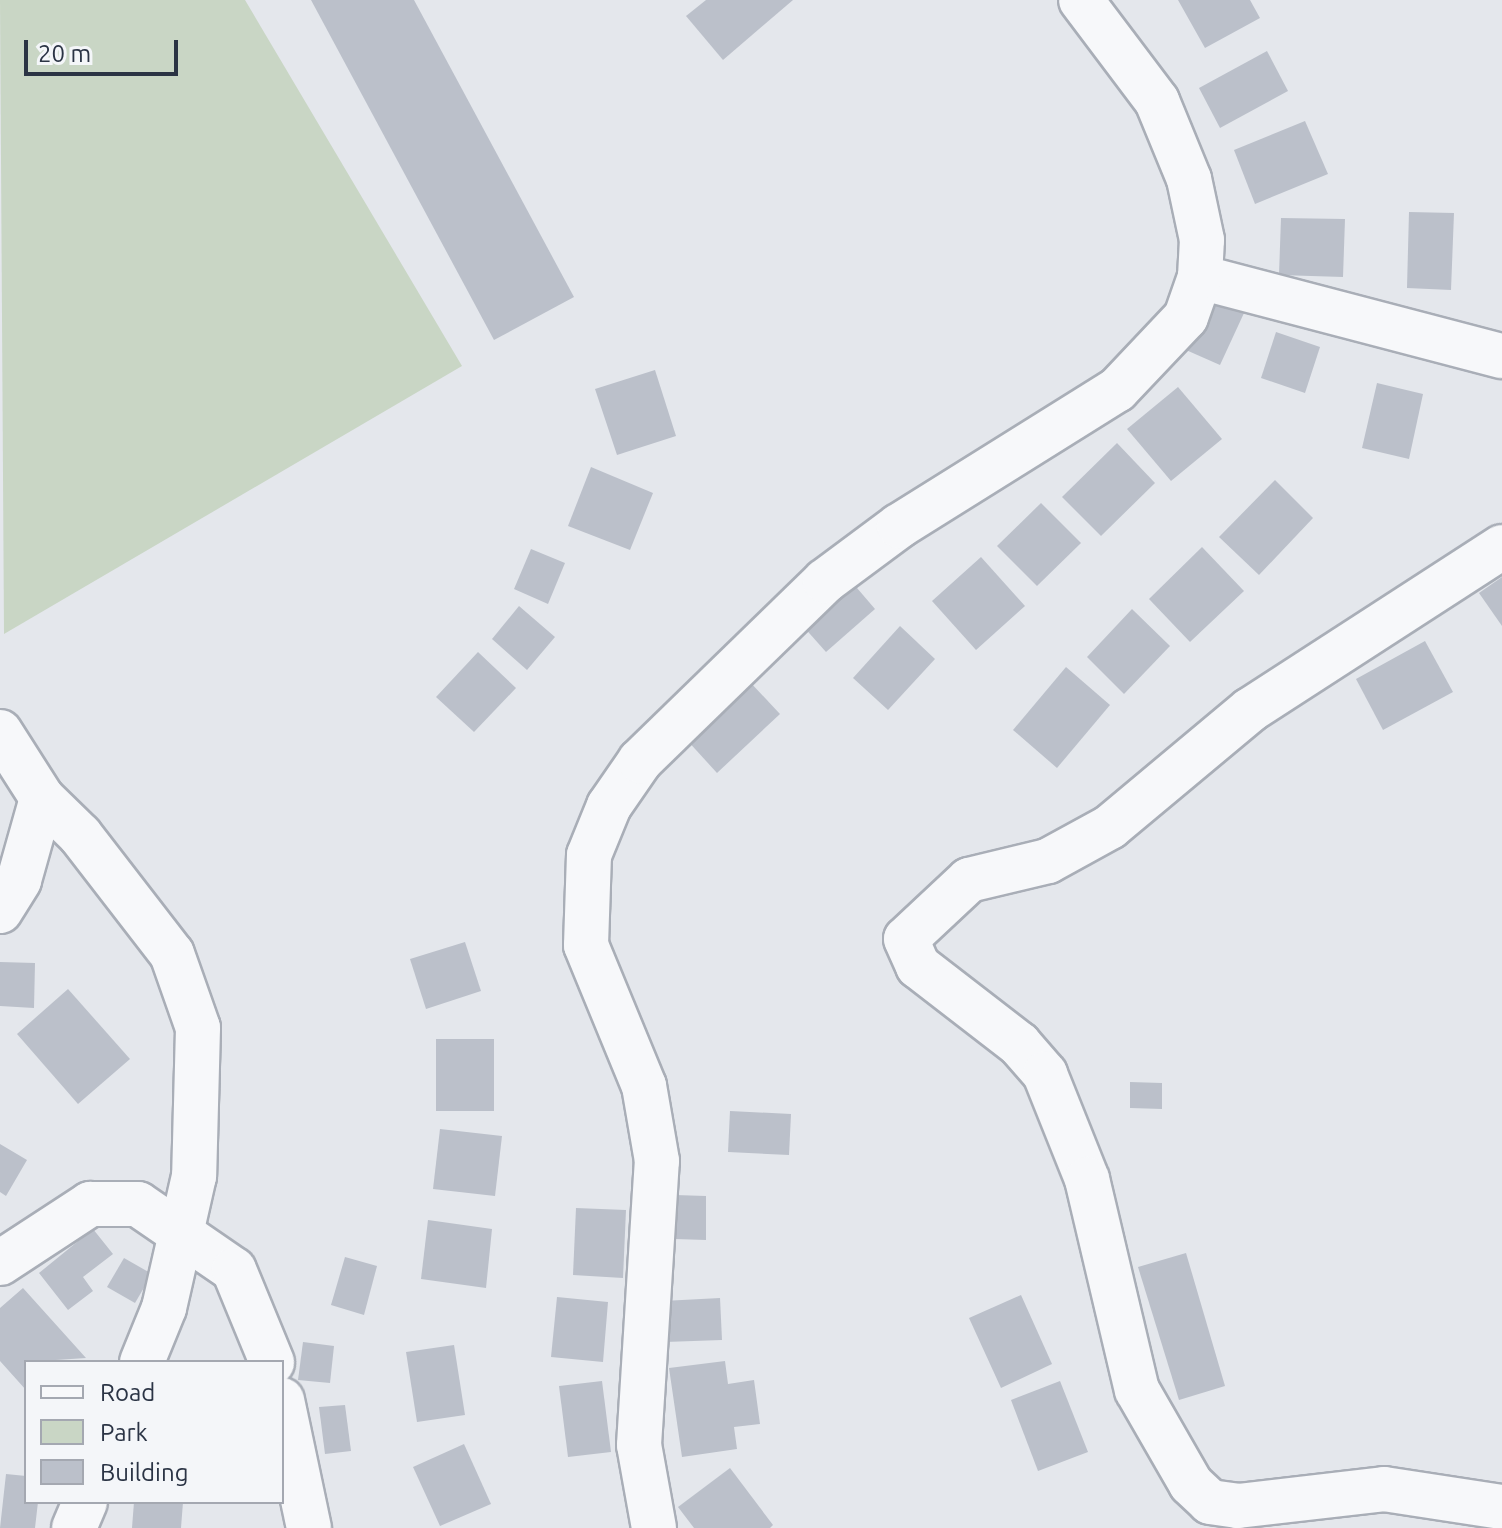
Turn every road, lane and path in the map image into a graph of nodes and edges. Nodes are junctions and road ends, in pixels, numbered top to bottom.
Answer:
1 (1081, 0) edge
2 (1200, 277) junction
3 (1502, 356) edge
4 (1502, 547) edge
5 (0, 732) edge
6 (42, 798) junction
7 (0, 911) edge
8 (184, 1230) junction
9 (0, 1263) edge
10 (143, 1360) edge
11 (271, 1360) edge
12 (284, 1409) edge
13 (84, 1504) edge
14 (1502, 1507) edge
15 (74, 1528) edge
16 (309, 1528) edge
17 (654, 1528) edge

1 - 2 street
2 - 3 street
2 - 17 street
4 - 14 street
5 - 6 street
6 - 7 street
6 - 8 street
8 - 9 street
8 - 10 street
8 - 11 street
12 - 16 street
13 - 15 street

